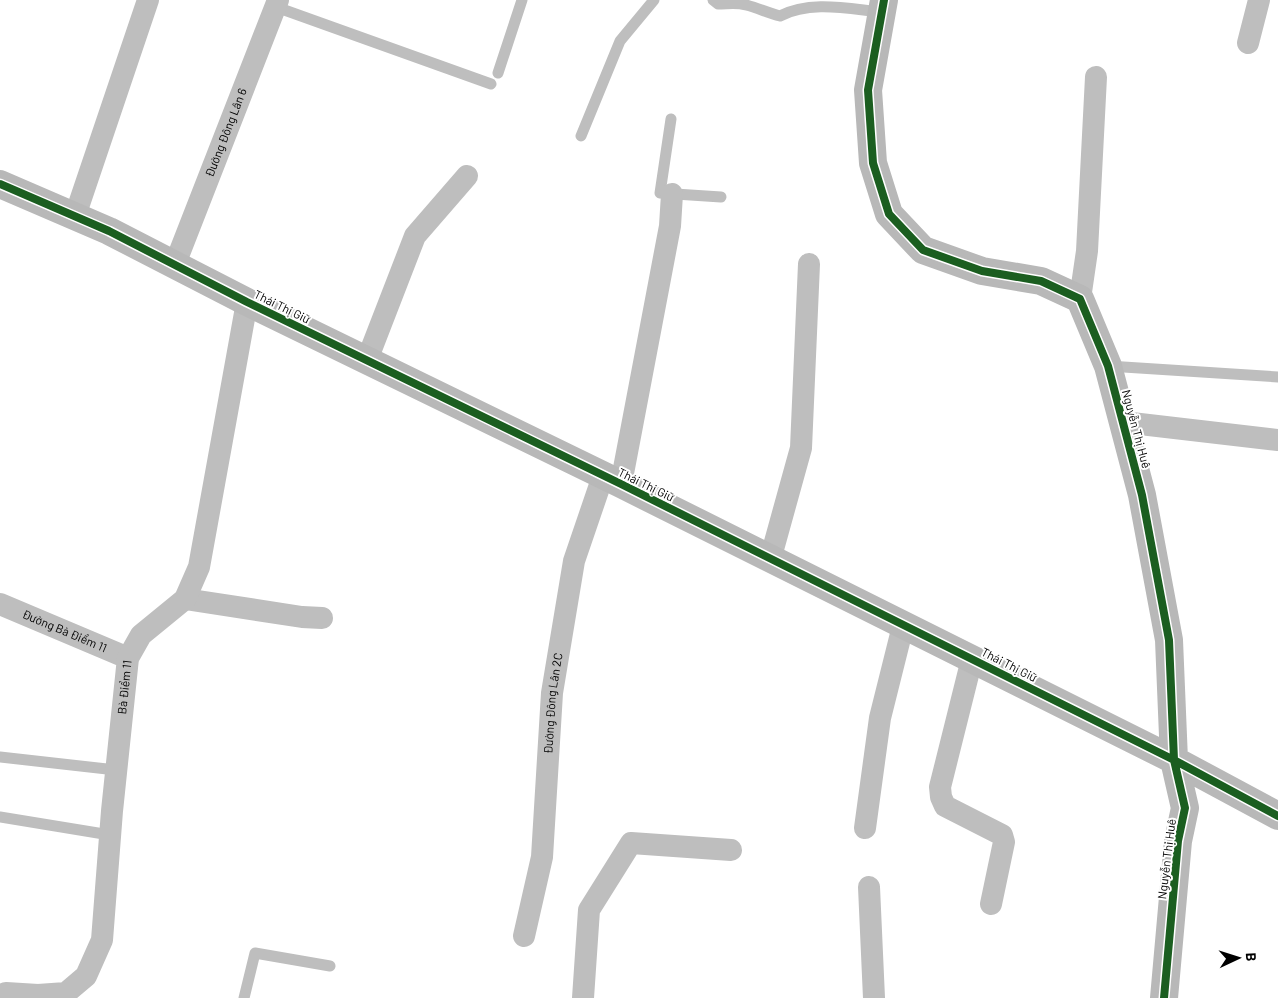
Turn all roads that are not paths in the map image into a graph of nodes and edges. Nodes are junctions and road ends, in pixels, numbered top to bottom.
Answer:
1 (148, 0) edge
2 (522, 0) edge
3 (654, 0) edge
4 (714, 0) edge
5 (1259, 0) edge
6 (277, 3) edge
7 (883, 6) edge
8 (1248, 43) dead end
9 (498, 73) dead end
10 (1096, 77) dead end
11 (491, 84) dead end
12 (671, 119) dead end
13 (581, 136) dead end
14 (467, 176) dead end
15 (0, 184) edge
16 (672, 194) junction
17 (722, 197) dead end
18 (75, 216) junction
19 (175, 264) junction
20 (809, 264) dead end
21 (1080, 299) junction
22 (247, 302) junction
23 (367, 360) junction
24 (1108, 366) junction
25 (1278, 377) edge
26 (1123, 422) junction
27 (1278, 440) edge
28 (612, 480) junction
29 (770, 560) junction
30 (185, 599) junction
31 (0, 604) edge
32 (322, 618) dead end
33 (903, 626) junction
34 (128, 658) junction
35 (972, 659) junction
36 (0, 757) edge
37 (1174, 760) junction
38 (116, 770) junction
39 (1278, 816) edge
40 (0, 818) edge
41 (865, 828) dead end
42 (110, 835) junction
43 (731, 850) dead end
44 (869, 887) dead end
45 (991, 904) dead end
46 (524, 936) dead end
47 (330, 966) dead end
48 (0, 995) edge
49 (70, 996) edge
50 (244, 998) edge
51 (583, 998) edge
52 (874, 998) edge
53 (1164, 998) edge

1 - 18 street
2 - 9 lane
3 - 13 lane
4 - 7 lane
5 - 8 street
6 - 11 lane
6 - 19 street, Đường Đông Lân 6
7 - 21 street
10 - 21 street
12 - 16 lane
14 - 23 street
15 - 18 street, Thái Thị Giữ
16 - 17 lane
16 - 28 street, Đường Đông Lân 2C
18 - 19 street, Thái Thị Giữ
19 - 22 street, Thái Thị Giữ
20 - 29 street
21 - 24 street, Nguyễn Thị Huê
22 - 23 street, Thái Thị Giữ
22 - 30 street, Bà Điểm 11
23 - 28 street, Thái Thị Giữ
24 - 25 lane
24 - 26 street, Nguyễn Thị Huê
26 - 27 street
26 - 37 street, Nguyễn Thị Huê
28 - 29 street, Thái Thị Giữ
28 - 46 street, Đường Đông Lân 2C
29 - 33 street, Thái Thị Giữ
30 - 32 street
30 - 34 street, Bà Điểm 11
31 - 34 street, Đường Bà Điểm 11
33 - 35 street, Thái Thị Giữ
33 - 41 street
34 - 38 street, Bà Điểm 11
35 - 37 street, Thái Thị Giữ
35 - 45 street
36 - 38 lane
37 - 39 street, Thái Thị Giữ
37 - 53 street, Nguyễn Thị Huê
38 - 42 street, Bà Điểm 11
40 - 42 lane
42 - 49 street, Bà Điểm 11
43 - 51 street
44 - 52 street
47 - 50 lane
48 - 49 street, Bà Điểm 11

